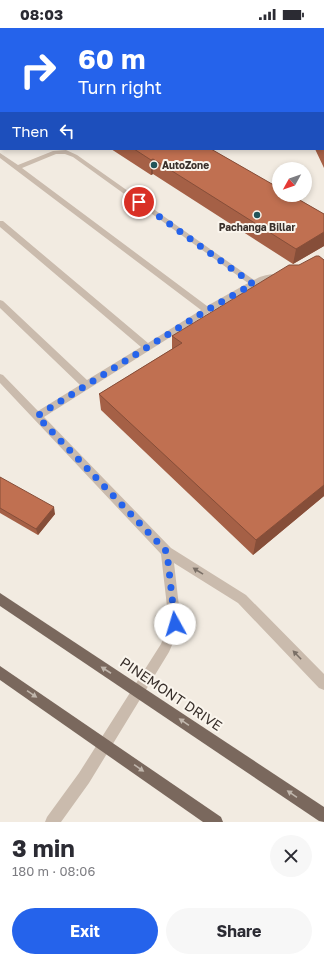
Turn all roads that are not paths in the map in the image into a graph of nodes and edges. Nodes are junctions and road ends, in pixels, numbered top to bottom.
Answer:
1 (2, 159) edge
2 (17, 168) junction
3 (0, 223) edge
4 (289, 278) edge
5 (253, 284) junction
6 (0, 303) edge
7 (207, 310) junction
8 (147, 347) junction
9 (0, 377) edge
10 (86, 385) junction
11 (37, 416) junction
12 (167, 552) junction
13 (0, 599) edge
14 (0, 672) edge
15 (324, 681) edge
16 (139, 691) junction
17 (105, 745) junction
18 (324, 816) edge
19 (52, 822) edge
20 (216, 822) edge

1 - 2 street
2 - 5 street
2 - 7 street
3 - 8 street
4 - 5 street
5 - 7 street
6 - 10 street
7 - 8 street
8 - 10 street
9 - 11 street
10 - 11 street
11 - 12 street
15 -> 12 street
12 - 16 street
16 -> 13 main road, PINEMONT DRIVE
14 -> 17 main road
16 - 17 street
18 -> 16 main road, PINEMONT DRIVE
17 - 19 street
17 -> 20 main road

